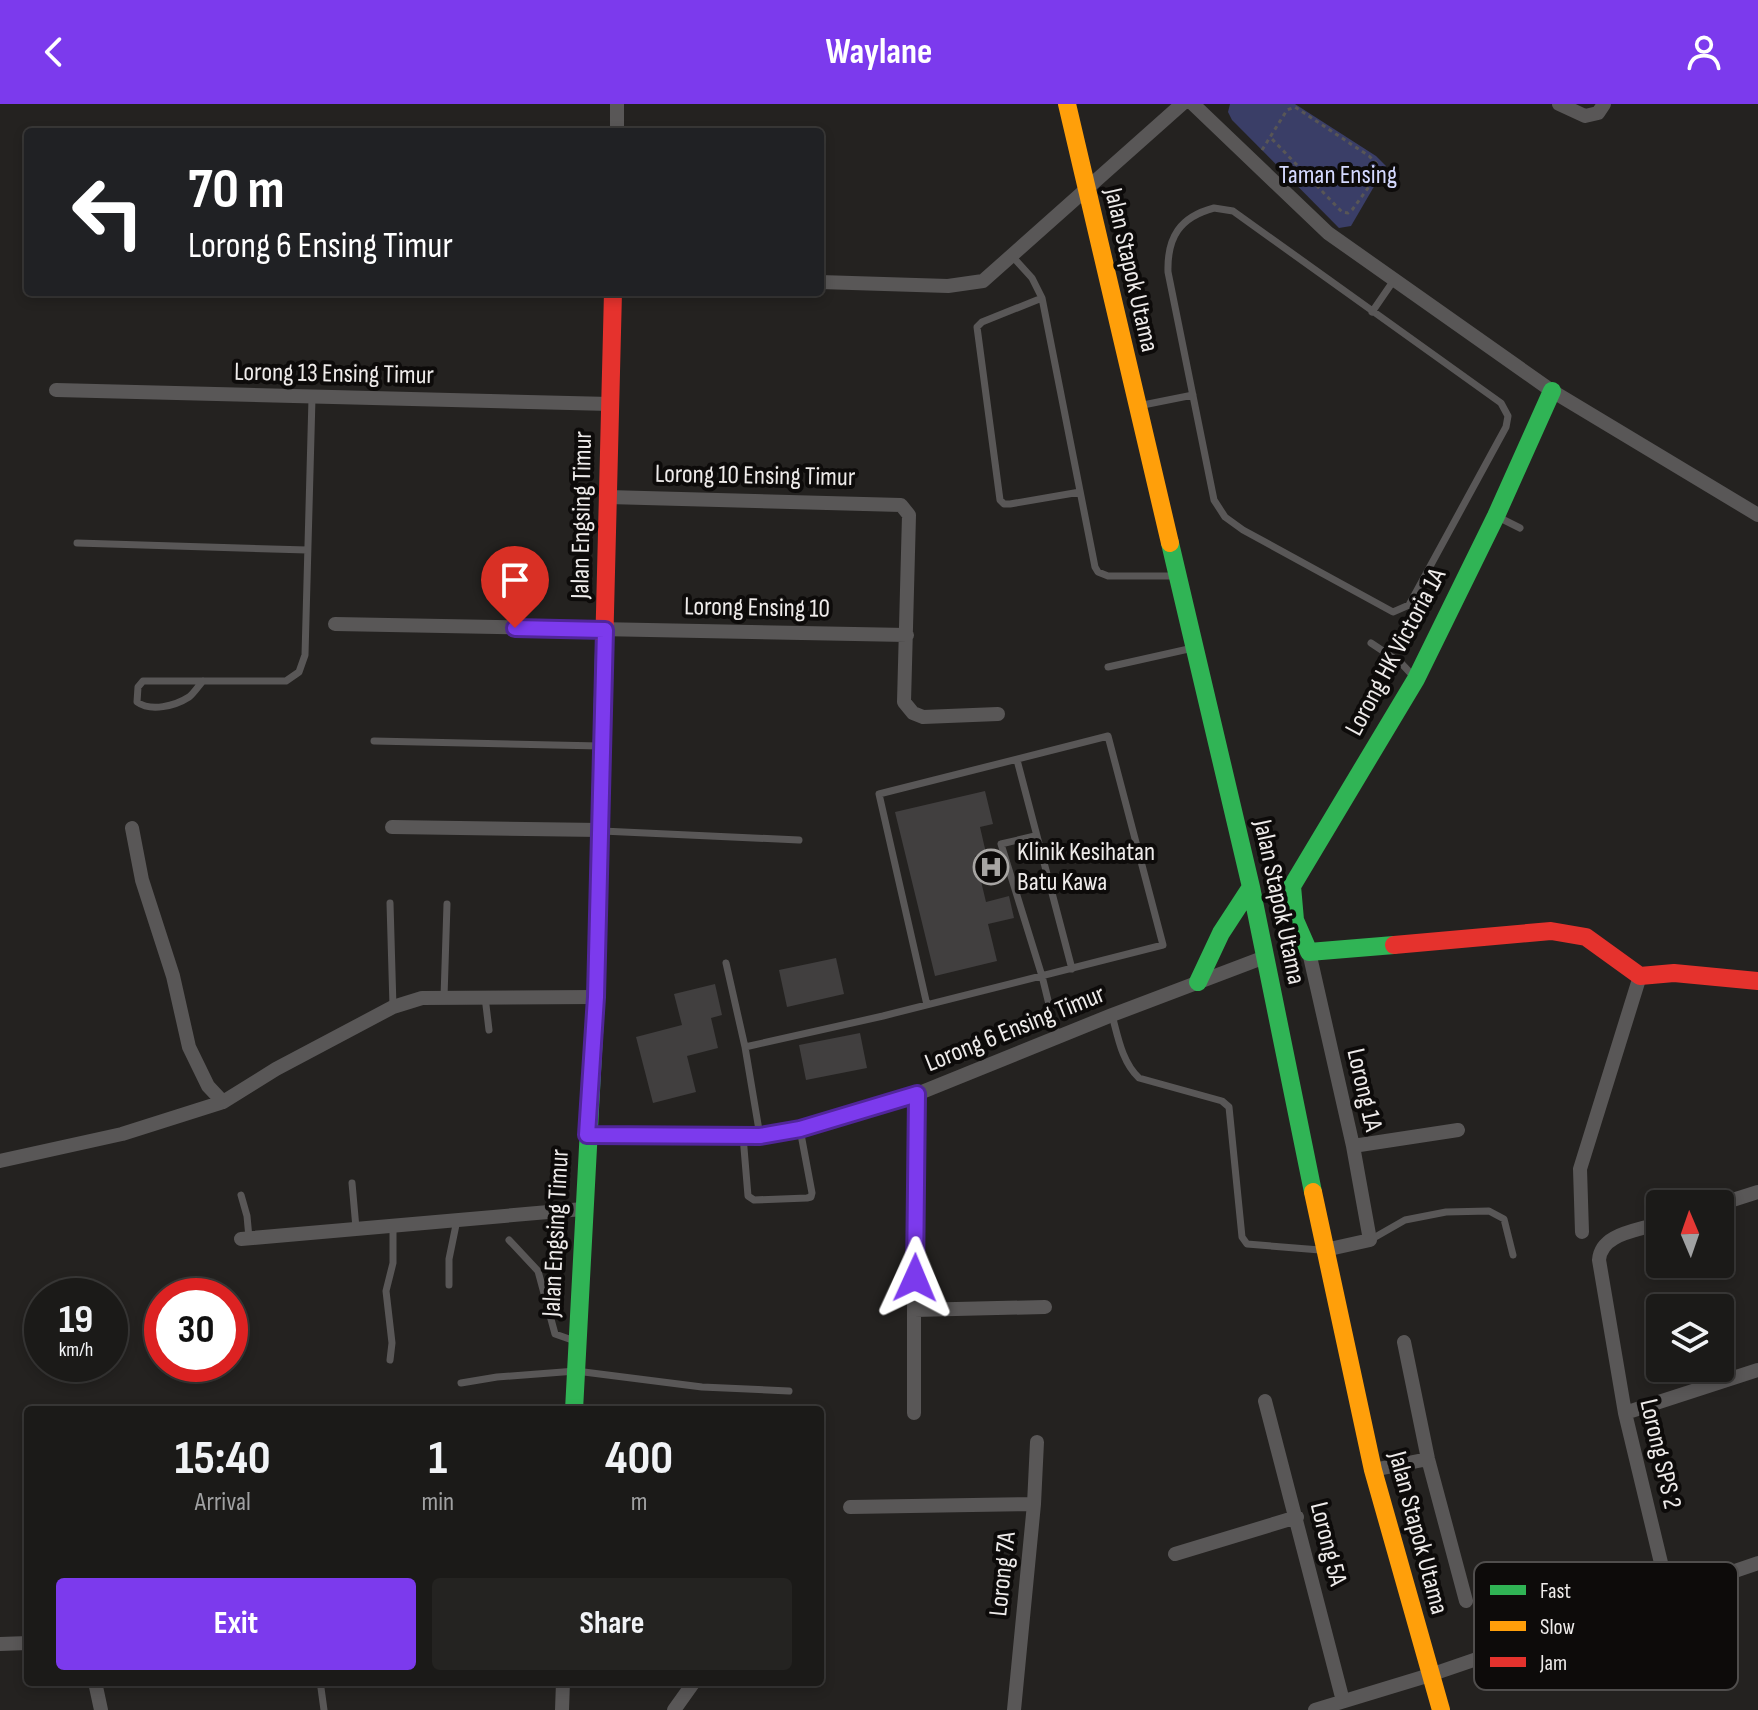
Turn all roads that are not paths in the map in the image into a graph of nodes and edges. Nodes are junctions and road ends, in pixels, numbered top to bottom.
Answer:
1 (617, 104) edge
2 (1067, 104) edge
3 (1182, 104) edge
4 (1193, 104) edge
5 (1559, 104) edge
6 (1604, 104) edge
7 (617, 128) edge
8 (1085, 188) junction
9 (1012, 256) junction
10 (1394, 280) junction
11 (824, 282) edge
12 (613, 296) edge
13 (1042, 298) junction
14 (1372, 312) junction
15 (56, 390) dead end
16 (1552, 391) junction
17 (1193, 395) junction
18 (312, 398) junction
19 (610, 404) junction
20 (1136, 406) junction
21 (1080, 492) junction
22 (608, 497) junction
23 (1758, 515) edge
24 (1496, 516) junction
25 (1520, 528) dead end
26 (77, 543) dead end
27 (307, 550) junction
28 (1176, 576) junction
29 (335, 624) dead end
30 (605, 630) junction
31 (907, 635) junction
32 (1371, 643) dead end
33 (1195, 647) junction
34 (1108, 667) dead end
35 (1416, 679) junction
36 (203, 681) junction
37 (998, 714) dead end
38 (374, 741) dead end
39 (602, 746) junction
40 (1017, 760) junction
41 (392, 827) dead end
42 (132, 828) dead end
43 (600, 830) junction
44 (1035, 836) junction
45 (799, 840) dead end
46 (1251, 887) junction
47 (390, 903) dead end
48 (447, 904) dead end
49 (1309, 952) junction
50 (1265, 957) junction
51 (726, 963) dead end
52 (1072, 969) junction
53 (1042, 976) junction
54 (1640, 976) junction
55 (1758, 981) edge
56 (1198, 982) junction
57 (444, 997) junction
58 (485, 997) junction
59 (596, 997) junction
60 (927, 1005) junction
61 (393, 1007) junction
62 (1112, 1015) junction
63 (489, 1030) dead end
64 (1057, 1039) junction
65 (745, 1047) junction
66 (917, 1094) junction
67 (223, 1102) junction
68 (800, 1129) junction
69 (1458, 1130) dead end
70 (587, 1135) junction
71 (743, 1136) junction
72 (760, 1136) junction
73 (1353, 1146) junction
74 (0, 1161) edge
75 (352, 1183) dead end
76 (1758, 1192) edge
77 (241, 1195) dead end
78 (1734, 1200) edge
79 (583, 1209) junction
80 (457, 1220) junction
81 (393, 1225) junction
82 (356, 1228) junction
83 (1646, 1228) edge
84 (1582, 1232) dead end
85 (245, 1238) joint
86 (509, 1240) dead end
87 (1370, 1240) junction
88 (1325, 1250) junction
89 (1513, 1255) dead end
90 (449, 1285) dead end
91 (1045, 1307) dead end
92 (914, 1310) junction
93 (577, 1342) junction
94 (1404, 1342) dead end
95 (390, 1360) dead end
96 (1758, 1370) edge
97 (576, 1371) junction
98 (461, 1383) dead end
99 (789, 1391) dead end
100 (1265, 1401) dead end
101 (574, 1406) edge
102 (914, 1413) dead end
103 (1625, 1413) junction
104 (1037, 1442) dead end
105 (1428, 1459) junction
106 (1373, 1470) junction
107 (1034, 1504) junction
108 (850, 1507) dead end
109 (1297, 1517) junction
110 (1175, 1554) dead end
111 (1661, 1562) edge
112 (1758, 1563) edge
113 (1738, 1569) edge
114 (1466, 1601) dead end
115 (24, 1643) edge
116 (0, 1644) edge
117 (1474, 1660) edge
118 (1430, 1675) junction
119 (96, 1686) edge
120 (563, 1686) edge
121 (691, 1686) edge
122 (321, 1688) dead end
123 (1343, 1701) junction
124 (101, 1710) edge
125 (324, 1710) edge
126 (562, 1710) edge
127 (674, 1710) edge
128 (1014, 1710) edge
129 (1315, 1710) edge
130 (1441, 1710) edge

1 - 7 street
2 - 8 street, Jalan Stapok Utama
3 - 8 street
4 - 10 street
5 - 6 street
8 - 9 street
8 - 20 street, Jalan Stapok Utama
9 - 11 street
9 - 13 lane
10 - 14 lane
10 - 16 street
12 - 19 street, Jalan Engsing Timur
13 - 21 lane
13 - 21 lane
14 - 17 lane
14 - 17 lane
15 - 18 street, Lorong 13 Ensing Timur
16 - 23 street
16 - 24 street, Lorong HK Victoria 1A
17 - 20 lane
18 - 19 street, Lorong 13 Ensing Timur
18 - 27 lane
19 - 22 street, Jalan Engsing Timur
20 - 28 street, Jalan Stapok Utama
21 - 28 lane
22 - 30 street, Jalan Engsing Timur
22 - 31 street, Lorong 10 Ensing Timur
24 - 25 lane
24 - 35 street, Lorong HK Victoria 1A
26 - 27 lane
27 - 36 lane
28 - 33 street, Jalan Stapok Utama
29 - 30 street, Lorong Ensing 10
30 - 31 street, Lorong Ensing 10
30 - 39 street, Jalan Engsing Timur
31 - 37 street
32 - 35 lane
33 - 34 lane
33 - 46 street, Jalan Stapok Utama
35 - 49 street, Lorong HK Victoria 1A
36 - 36 lane
38 - 39 lane
39 - 43 street, Jalan Engsing Timur
40 - 44 lane
40 - 52 lane
40 - 60 lane
41 - 43 street
42 - 67 street
43 - 45 lane
43 - 59 street, Jalan Engsing Timur
44 - 52 lane
44 - 53 lane
46 - 50 street, Jalan Stapok Utama
46 - 56 street
47 - 61 lane
48 - 57 lane
49 - 54 street
49 - 73 street, Lorong 1A
50 - 56 street, Lorong 6 Ensing Timur
50 - 88 street, Jalan Stapok Utama
51 - 65 lane
52 - 53 lane
53 - 60 lane
53 - 64 lane
54 - 55 street
54 - 84 street
56 - 62 street, Lorong 6 Ensing Timur
57 - 58 street
57 - 61 street
58 - 59 street
58 - 63 lane
59 - 70 street, Jalan Engsing Timur
60 - 65 lane
61 - 67 street
62 - 64 street, Lorong 6 Ensing Timur
62 - 88 lane
64 - 66 street, Lorong 6 Ensing Timur
65 - 72 lane
66 - 68 street, Lorong 6 Ensing Timur
66 - 92 street
67 - 74 street
68 - 71 lane
68 - 72 street, Lorong 6 Ensing Timur
69 - 73 street
70 - 71 street, Lorong 6 Ensing Timur
70 - 79 street, Jalan Engsing Timur
71 - 72 street, Lorong 6 Ensing Timur
73 - 87 street, Lorong 1A
75 - 82 lane
76 - 78 street
77 - 85 lane
79 - 80 street
79 - 93 street, Jalan Engsing Timur
80 - 81 street
80 - 90 lane
81 - 82 street
81 - 95 lane
82 - 85 street
83 - 103 street, Lorong SPS 2
86 - 93 lane
87 - 88 street
87 - 89 lane
88 - 106 street, Jalan Stapok Utama
91 - 92 street
92 - 102 street
93 - 97 street, Jalan Engsing Timur
94 - 105 street
96 - 103 street
97 - 98 lane
97 - 99 lane
97 - 101 street, Jalan Engsing Timur
100 - 109 street, Lorong 5A
103 - 111 street, Lorong SPS 2
104 - 107 street, Lorong 7A
105 - 106 street
105 - 114 street
106 - 118 street, Jalan Stapok Utama
107 - 108 street
107 - 128 street, Lorong 7A
109 - 110 street
109 - 123 street, Lorong 5A
112 - 113 street
115 - 116 street
117 - 118 street
118 - 123 street
118 - 130 street, Jalan Stapok Utama
119 - 124 street
120 - 126 street
121 - 127 street
122 - 125 lane
123 - 129 street

